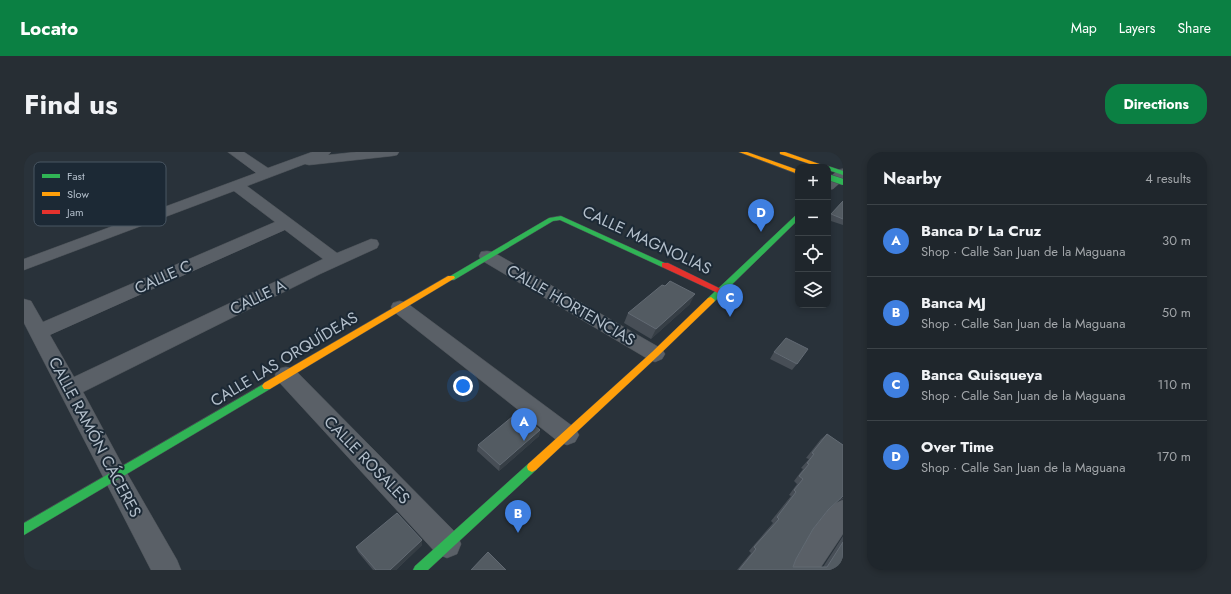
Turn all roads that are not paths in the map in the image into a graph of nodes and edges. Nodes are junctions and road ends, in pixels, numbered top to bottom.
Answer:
1 (235, 152) edge
2 (324, 152) edge
3 (392, 152) edge
4 (742, 152) edge
5 (756, 152) edge
6 (773, 152) edge
7 (780, 152) edge
8 (298, 162) junction
9 (808, 164) edge
10 (816, 164) edge
11 (795, 166) edge
12 (795, 171) edge
13 (267, 174) junction
14 (236, 185) junction
15 (166, 211) edge
16 (561, 218) joint
17 (795, 219) edge
18 (287, 222) junction
19 (127, 226) edge
20 (371, 244) dead end
21 (487, 256) junction
22 (335, 260) junction
23 (24, 265) edge
24 (721, 291) junction
25 (24, 305) edge
26 (400, 307) junction
27 (39, 332) junction
28 (655, 354) junction
29 (286, 376) junction
30 (70, 389) junction
31 (566, 435) junction
32 (115, 476) junction
33 (843, 513) edge
34 (24, 530) edge
35 (447, 544) junction
36 (167, 570) edge
37 (419, 570) edge
38 (802, 570) edge

1 - 13 street
2 - 8 street
3 - 8 street
4 - 12 street
5 - 11 street
6 - 9 street
7 - 10 street
8 - 13 street
13 - 14 street
14 - 15 street
14 - 18 street
16 - 21 street, CALLE LAS ORQUÍDEAS
16 - 24 street, CALLE MAGNOLIAS
17 - 24 street
18 - 22 street
18 - 27 street, CALLE C
19 - 23 street
20 - 22 street, CALLE A
21 - 26 street, CALLE LAS ORQUÍDEAS
21 - 28 street, CALLE HORTENCIAS
22 - 30 street, CALLE A
24 - 28 street
25 - 27 street, CALLE RAMÓN CÁCERES
26 - 29 street, CALLE LAS ORQUÍDEAS
26 - 31 street
27 - 30 street, CALLE RAMÓN CÁCERES
28 - 31 street
29 - 32 street, CALLE LAS ORQUÍDEAS
29 - 35 street, CALLE ROSALES
30 - 32 street, CALLE RAMÓN CÁCERES
31 - 35 street
32 - 34 street, CALLE LAS ORQUÍDEAS
32 - 36 street, CALLE RAMÓN CÁCERES
33 - 38 street
35 - 37 street

